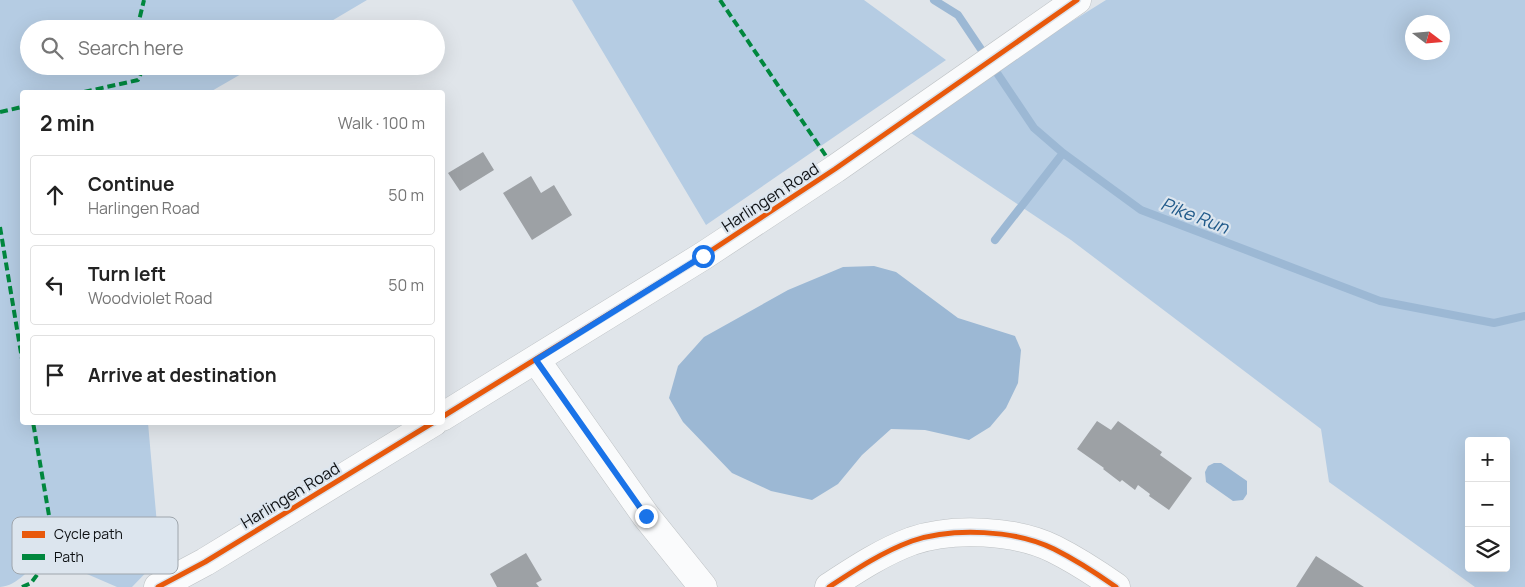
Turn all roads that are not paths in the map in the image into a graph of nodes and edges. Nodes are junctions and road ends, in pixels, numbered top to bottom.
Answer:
1 (1077, 0) edge
2 (536, 360) junction
3 (445, 415) edge
4 (429, 425) edge
5 (158, 587) edge
6 (703, 587) edge
7 (829, 587) edge
8 (1116, 587) edge

1 - 2 street, Harlingen Road
2 - 3 street, Harlingen Road
2 - 6 street
4 - 5 street, Harlingen Road
7 - 8 street

